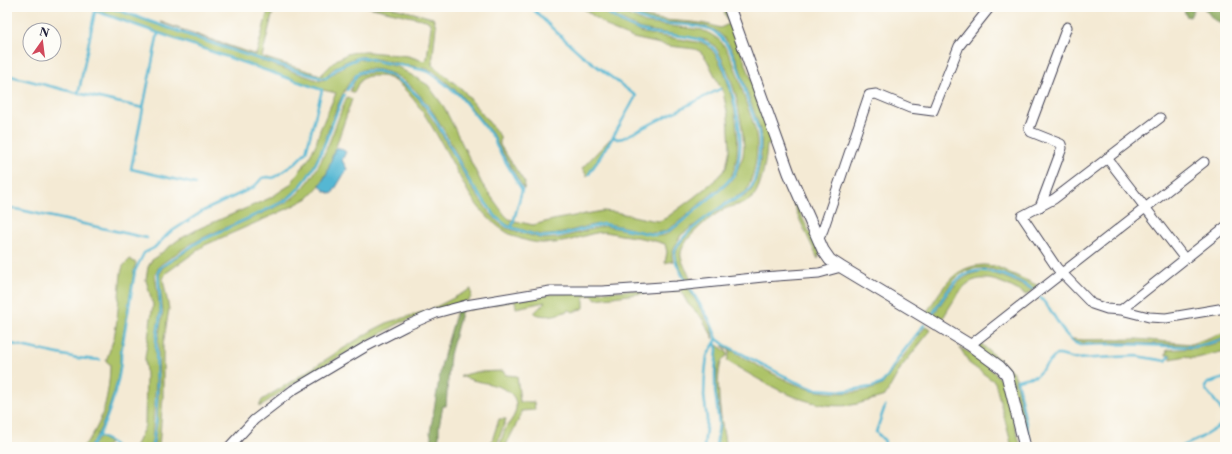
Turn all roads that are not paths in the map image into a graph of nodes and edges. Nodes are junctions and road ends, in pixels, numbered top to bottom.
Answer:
1 (729, 7) edge
2 (990, 7) edge
3 (1067, 26) dead end
4 (1160, 118) dead end
5 (1107, 158) junction
6 (1204, 162) dead end
7 (1040, 207) junction
8 (1146, 208) junction
9 (1225, 227) edge
10 (818, 240) junction
11 (1185, 259) junction
12 (841, 267) junction
13 (1062, 273) junction
14 (1225, 308) edge
15 (1121, 310) junction
16 (970, 345) junction
17 (229, 447) edge
18 (1025, 447) edge

1 - 10 street
2 - 10 street
3 - 7 street
4 - 5 street
5 - 7 street
5 - 8 street
6 - 8 street
7 - 13 street
8 - 11 street
8 - 13 street
9 - 11 street
10 - 12 street
11 - 15 street
12 - 16 street
12 - 17 street
13 - 15 street
13 - 16 street
14 - 15 street
16 - 18 street

